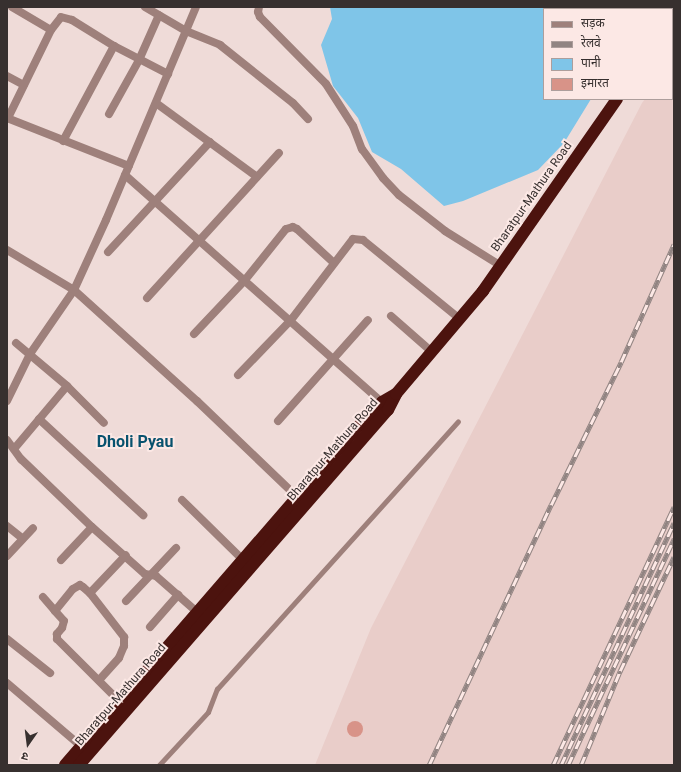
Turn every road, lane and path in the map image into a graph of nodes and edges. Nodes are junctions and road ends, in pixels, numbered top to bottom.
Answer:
1 (12, 7) edge
2 (145, 7) edge
3 (196, 7) edge
4 (259, 7) edge
5 (159, 15) junction
6 (51, 30) junction
7 (186, 31) junction
8 (114, 46) junction
9 (139, 60) junction
10 (168, 74) junction
11 (7, 76) edge
12 (24, 85) junction
13 (616, 100) edge
14 (156, 103) junction
15 (109, 114) dead end
16 (7, 118) edge
17 (308, 119) dead end
18 (63, 141) junction
19 (210, 142) junction
20 (279, 153) dead end
21 (129, 166) junction
22 (125, 175) junction
23 (257, 177) junction
24 (156, 202) junction
25 (199, 239) junction
26 (7, 250) edge
27 (108, 252) dead end
28 (334, 263) junction
29 (501, 266) junction
30 (244, 280) junction
31 (74, 290) junction
32 (147, 298) dead end
33 (391, 316) dead end
34 (460, 319) junction
35 (291, 320) junction
36 (368, 320) dead end
37 (194, 334) dead end
38 (16, 343) dead end
39 (432, 352) junction
40 (30, 354) junction
41 (334, 358) junction
42 (238, 375) dead end
43 (67, 386) junction
44 (396, 394) junction
45 (7, 401) edge
46 (382, 402) junction
47 (39, 419) junction
48 (278, 421) dead end
49 (458, 421) dead end
50 (104, 423) dead end
51 (7, 440) edge
52 (14, 449) junction
53 (297, 497) junction
54 (182, 500) dead end
55 (143, 515) dead end
56 (7, 526) edge
57 (92, 527) junction
58 (33, 528) dead end
59 (22, 538) junction
60 (176, 548) dead end
61 (126, 555) junction
62 (7, 556) edge
63 (242, 559) junction
64 (61, 560) dead end
65 (150, 575) junction
66 (90, 593) junction
67 (178, 595) junction
68 (43, 597) dead end
69 (126, 601) dead end
70 (55, 611) junction
71 (197, 612) junction
72 (150, 627) dead end
73 (7, 639) edge
74 (50, 672) dead end
75 (99, 680) junction
76 (7, 683) edge
77 (141, 685) junction
78 (120, 702) junction
79 (82, 747) junction
80 (65, 765) edge
81 (79, 765) edge
82 (159, 765) edge

1 - 6 street
2 - 5 street
3 - 7 street
4 - 29 street
5 - 7 street
5 - 9 street
6 - 8 street
6 - 12 street
7 - 10 street
7 - 17 street
8 - 9 street
8 - 18 street
9 - 10 street
9 - 15 street
10 - 14 street
11 - 12 street
12 - 16 street
13 - 29 highway, Bharatpur-Mathura Road
14 - 19 street
14 - 21 street
16 - 18 street
18 - 21 street
19 - 23 street
19 - 24 street
20 - 23 street
21 - 22 street
22 - 24 street
22 - 31 street
23 - 25 street
24 - 25 street
24 - 27 street
25 - 30 street
25 - 32 street
26 - 31 street
28 - 30 street
28 - 34 street
28 - 35 street
29 - 34 highway, Bharatpur-Mathura Road
30 - 35 street
30 - 37 street
31 - 40 street
31 - 53 street
33 - 39 street
34 - 39 highway, Bharatpur-Mathura Road
35 - 41 street
35 - 42 street
36 - 41 street
38 - 40 street
39 - 44 highway, Bharatpur-Mathura Road
40 - 43 street
40 - 45 street
41 - 46 street
41 - 48 street
43 - 47 street
43 - 50 street
44 - 46 highway, Bharatpur-Mathura Road
44 - 77 highway, Bharatpur-Mathura Road
46 - 53 highway, Bharatpur-Mathura Road
47 - 52 street
47 - 55 street
49 - 82 lane
51 - 52 street
52 - 57 street
53 - 63 highway, Bharatpur-Mathura Road
54 - 63 street
56 - 59 street
57 - 61 street
57 - 64 street
58 - 59 street
59 - 62 street
60 - 65 street
61 - 65 street
61 - 66 street
63 - 71 highway, Bharatpur-Mathura Road
65 - 67 street
65 - 69 street
66 - 70 street
66 - 75 street
67 - 71 street
67 - 72 street
68 - 70 street
70 - 75 street
71 - 77 highway, Bharatpur-Mathura Road
73 - 74 street
75 - 78 street
76 - 79 street
77 - 78 highway, Bharatpur-Mathura Road
77 - 81 highway, Bharatpur-Mathura Road
78 - 79 highway, Bharatpur-Mathura Road
79 - 80 highway, Bharatpur-Mathura Road

